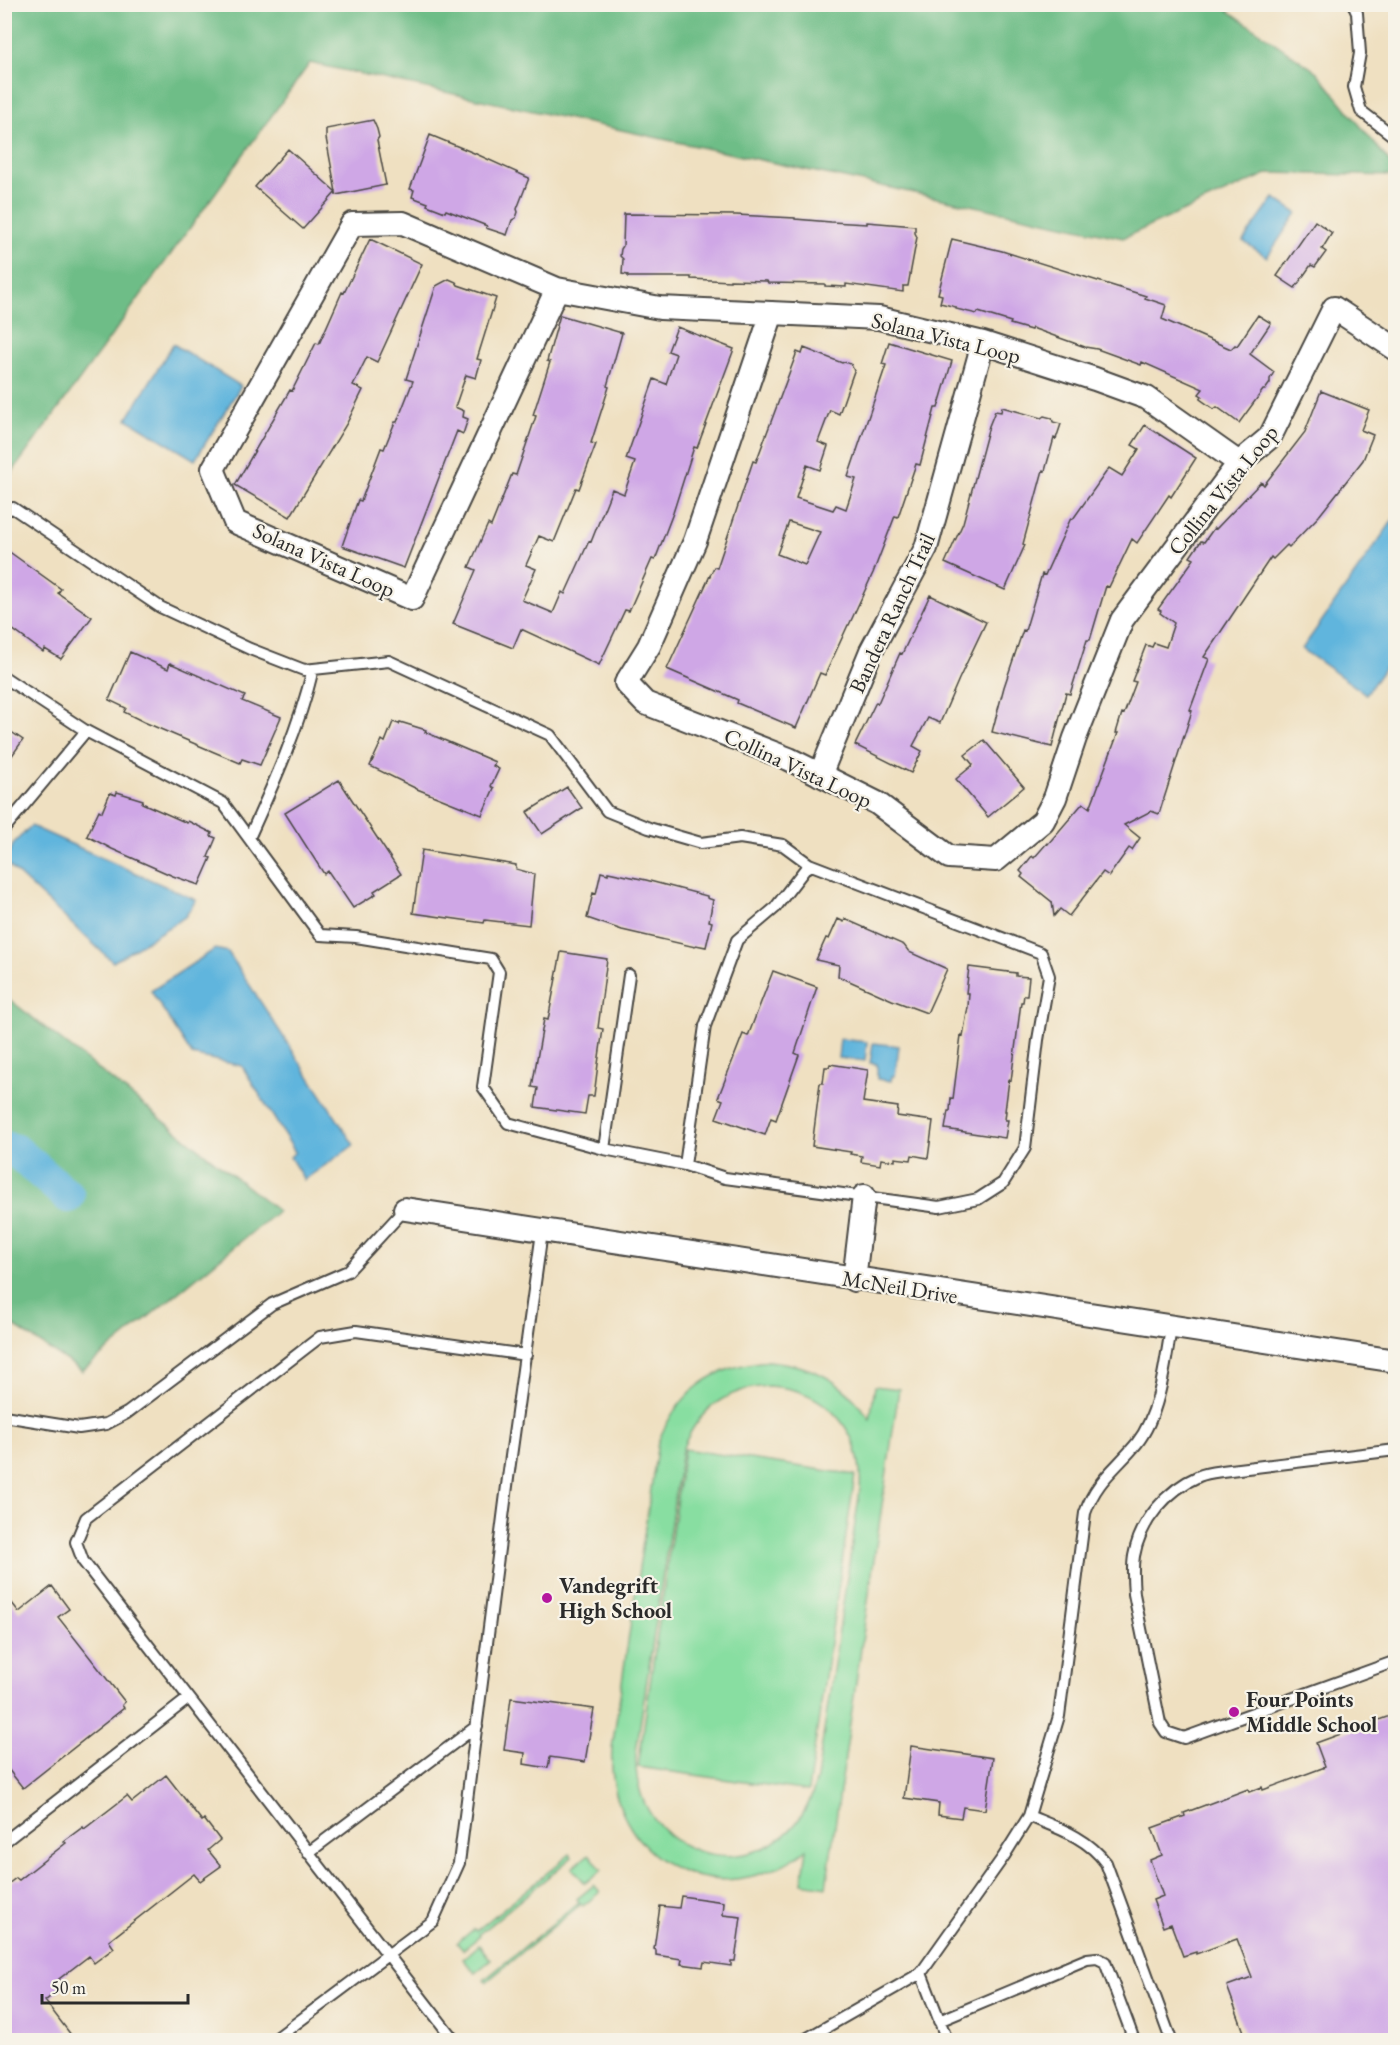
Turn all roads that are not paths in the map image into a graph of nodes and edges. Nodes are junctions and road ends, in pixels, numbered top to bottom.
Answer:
1 (1353, 4) edge
2 (1395, 138) edge
3 (556, 289) junction
4 (772, 313) junction
5 (983, 343) junction
6 (1395, 349) edge
7 (1239, 463) junction
8 (4, 510) edge
9 (313, 669) junction
10 (4, 677) edge
11 (86, 731) junction
12 (820, 775) junction
13 (4, 829) edge
14 (249, 838) junction
15 (809, 864) junction
16 (628, 975) dead end
17 (604, 1149) junction
18 (685, 1165) junction
19 (864, 1196) junction
20 (405, 1209) joint
21 (542, 1232) junction
22 (854, 1280) junction
23 (1171, 1328) junction
24 (526, 1355) junction
25 (1395, 1361) edge
26 (5, 1420) edge
27 (1395, 1450) edge
28 (1395, 1661) edge
29 (189, 1698) junction
30 (477, 1726) junction
31 (1029, 1816) junction
32 (4, 1842) edge
33 (308, 1853) junction
34 (387, 1954) junction
35 (921, 1973) junction
36 (939, 2021) junction
37 (274, 2040) edge
38 (454, 2040) edge
39 (804, 2040) edge
40 (947, 2040) edge
41 (1134, 2040) edge
42 (1171, 2040) edge

1 - 2 lane
3 - 3 street, Solana Vista Loop
3 - 4 street, Solana Vista Loop
4 - 5 street, Solana Vista Loop
4 - 12 street, Collina Vista Loop
5 - 7 street, Solana Vista Loop
5 - 12 street, Bandera Ranch Trail
6 - 7 street, Collina Vista Loop
7 - 12 street, Collina Vista Loop
8 - 9 lane
9 - 14 lane
9 - 15 lane
10 - 11 lane
11 - 13 lane
11 - 14 lane
14 - 17 lane
15 - 18 lane
15 - 19 lane
16 - 17 lane
17 - 18 lane
18 - 19 lane
19 - 22 street
20 - 21 street, McNeil Drive
20 - 26 lane
21 - 22 street, McNeil Drive
21 - 24 lane
22 - 23 street, McNeil Drive
23 - 25 street, McNeil Drive
23 - 31 lane
24 - 29 lane
24 - 30 lane
27 - 28 lane
29 - 32 lane
29 - 33 lane
30 - 33 lane
30 - 34 lane
31 - 35 lane
31 - 42 lane
33 - 34 lane
34 - 37 lane
34 - 38 lane
35 - 36 lane
35 - 39 lane
36 - 40 lane
36 - 41 lane

